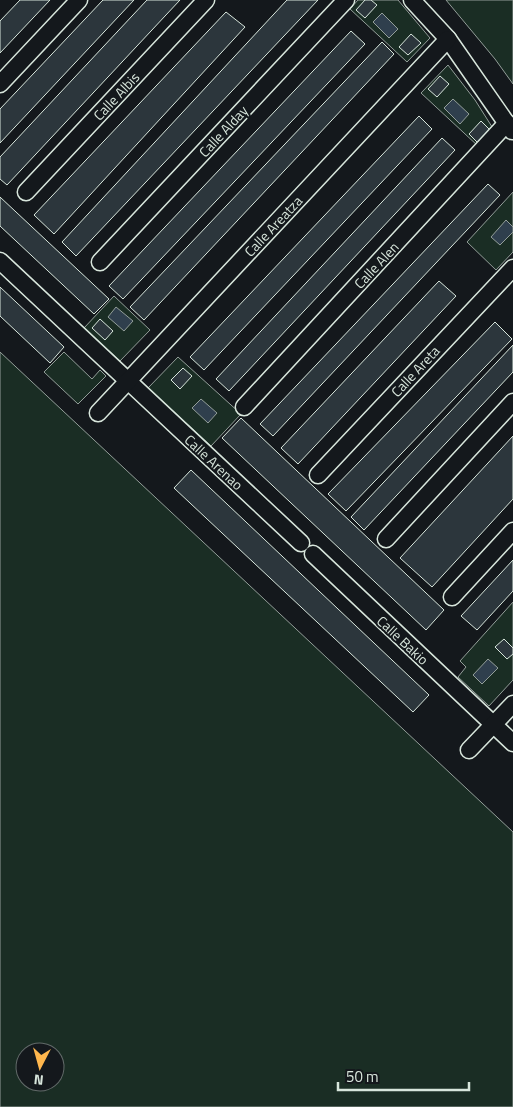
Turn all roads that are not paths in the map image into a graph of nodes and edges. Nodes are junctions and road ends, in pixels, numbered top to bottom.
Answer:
1 (79, 0) edge
2 (206, 0) edge
3 (346, 0) edge
4 (412, 0) edge
5 (448, 39) junction
6 (0, 84) edge
7 (510, 128) edge
8 (26, 192) dead end
9 (0, 261) edge
10 (100, 262) dead end
11 (513, 268) edge
12 (128, 381) junction
13 (513, 402) edge
14 (244, 407) dead end
15 (98, 413) dead end
16 (318, 475) dead end
17 (513, 531) edge
18 (386, 539) dead end
19 (301, 543) dead end
20 (313, 554) dead end
21 (452, 597) dead end
22 (513, 704) edge
23 (493, 725) junction
24 (513, 743) edge
25 (469, 750) dead end

1 - 6 street
2 - 8 street, Calle Albis
3 - 10 street, Calle Alday
4 - 5 street
5 - 7 street
5 - 12 street, Calle Areatza
7 - 14 street, Calle Alen
9 - 12 street, Calle Arenao
11 - 16 street, Calle Areta
12 - 15 street, Calle Areatza
12 - 19 street, Calle Arenao
13 - 18 street
17 - 21 street
20 - 23 street, Calle Bakio
22 - 23 street
23 - 24 street, Calle Bakio
23 - 25 street

